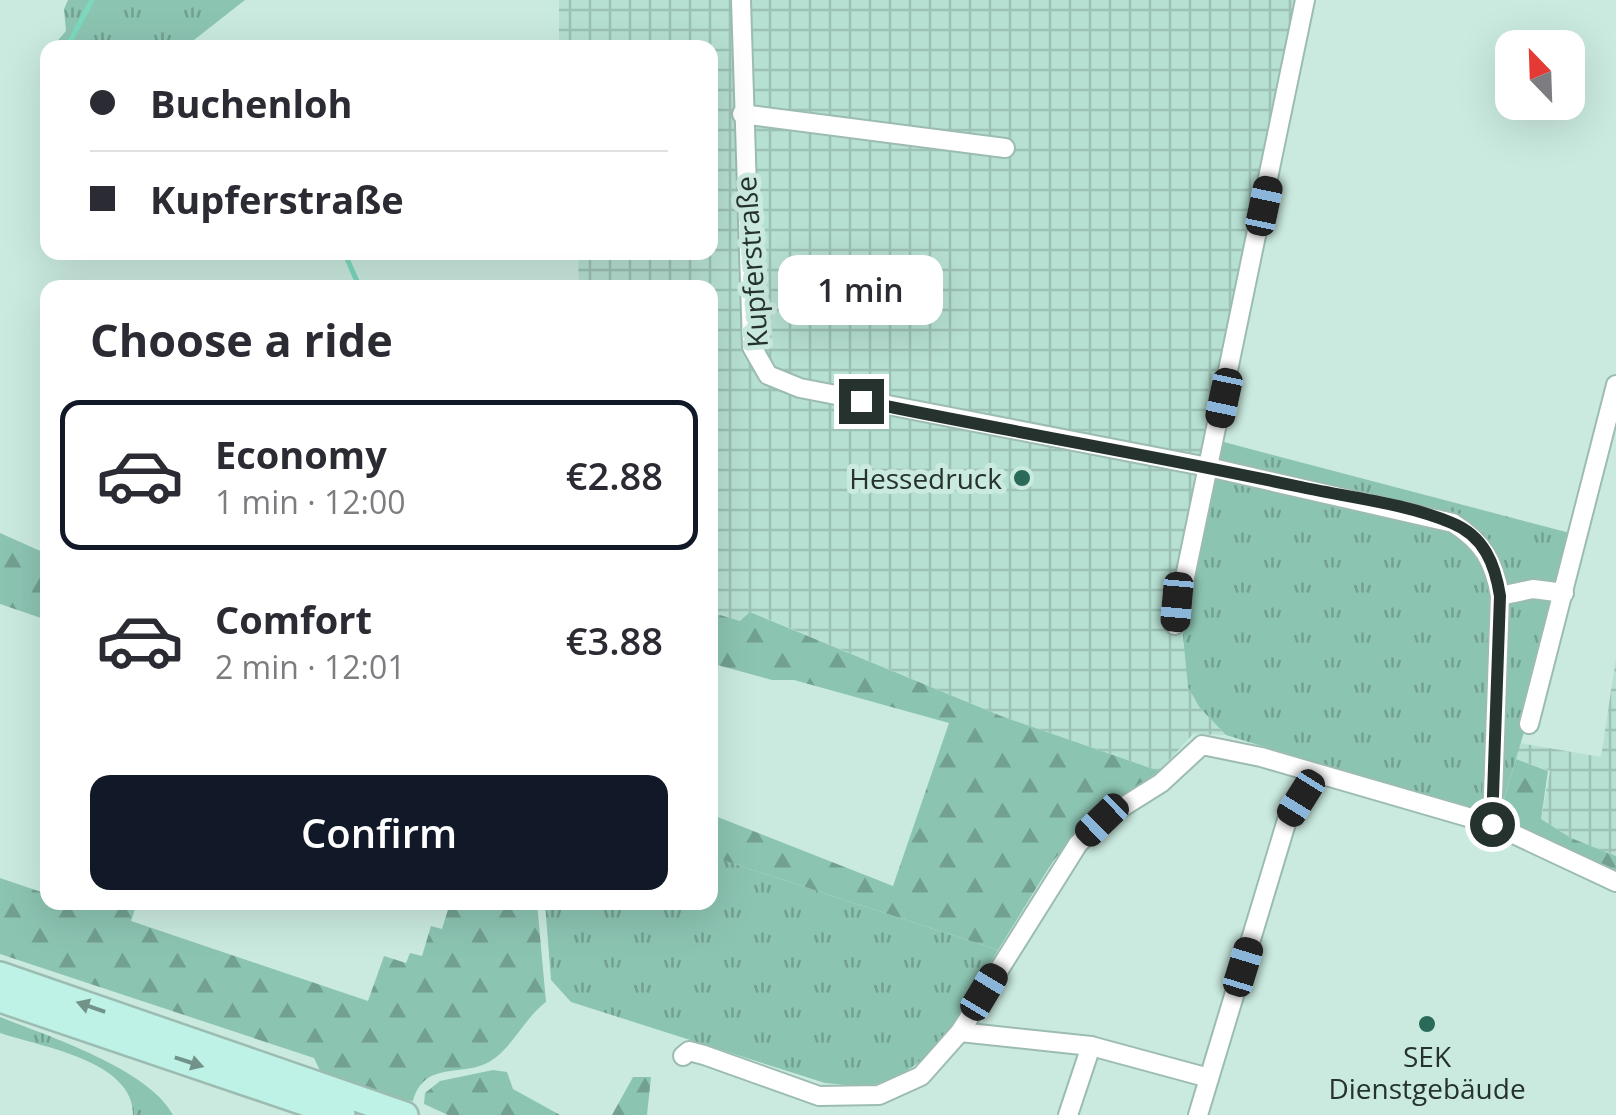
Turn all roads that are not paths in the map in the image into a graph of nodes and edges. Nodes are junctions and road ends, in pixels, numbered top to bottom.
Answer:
1 (741, 0) edge
2 (1305, 0) edge
3 (742, 114) junction
4 (1005, 148) dead end
5 (1616, 384) edge
6 (1208, 467) junction
7 (1564, 593) junction
8 (1500, 596) junction
9 (1175, 625) dead end
10 (1529, 724) dead end
11 (1314, 774) junction
12 (1492, 824) junction
13 (1616, 882) edge
14 (0, 975) edge
15 (0, 999) edge
16 (960, 1032) junction
17 (1091, 1046) junction
18 (682, 1056) dead end
19 (1210, 1078) junction
20 (342, 1115) edge
21 (406, 1115) edge
22 (1068, 1115) edge
23 (1198, 1115) edge

1 - 3 street, Kupferstraße
2 - 6 street
3 - 4 street
3 - 6 street, Kupferstraße
5 - 7 street
6 - 8 street, Kupferstraße
6 - 9 street
7 - 8 street
7 - 10 street
8 - 12 street
11 - 12 street
11 - 16 street
11 - 19 street
12 - 13 street
21 -> 14 main road
15 -> 20 main road
16 - 17 street
16 - 18 street
17 - 19 street
17 - 22 street
19 - 23 street

